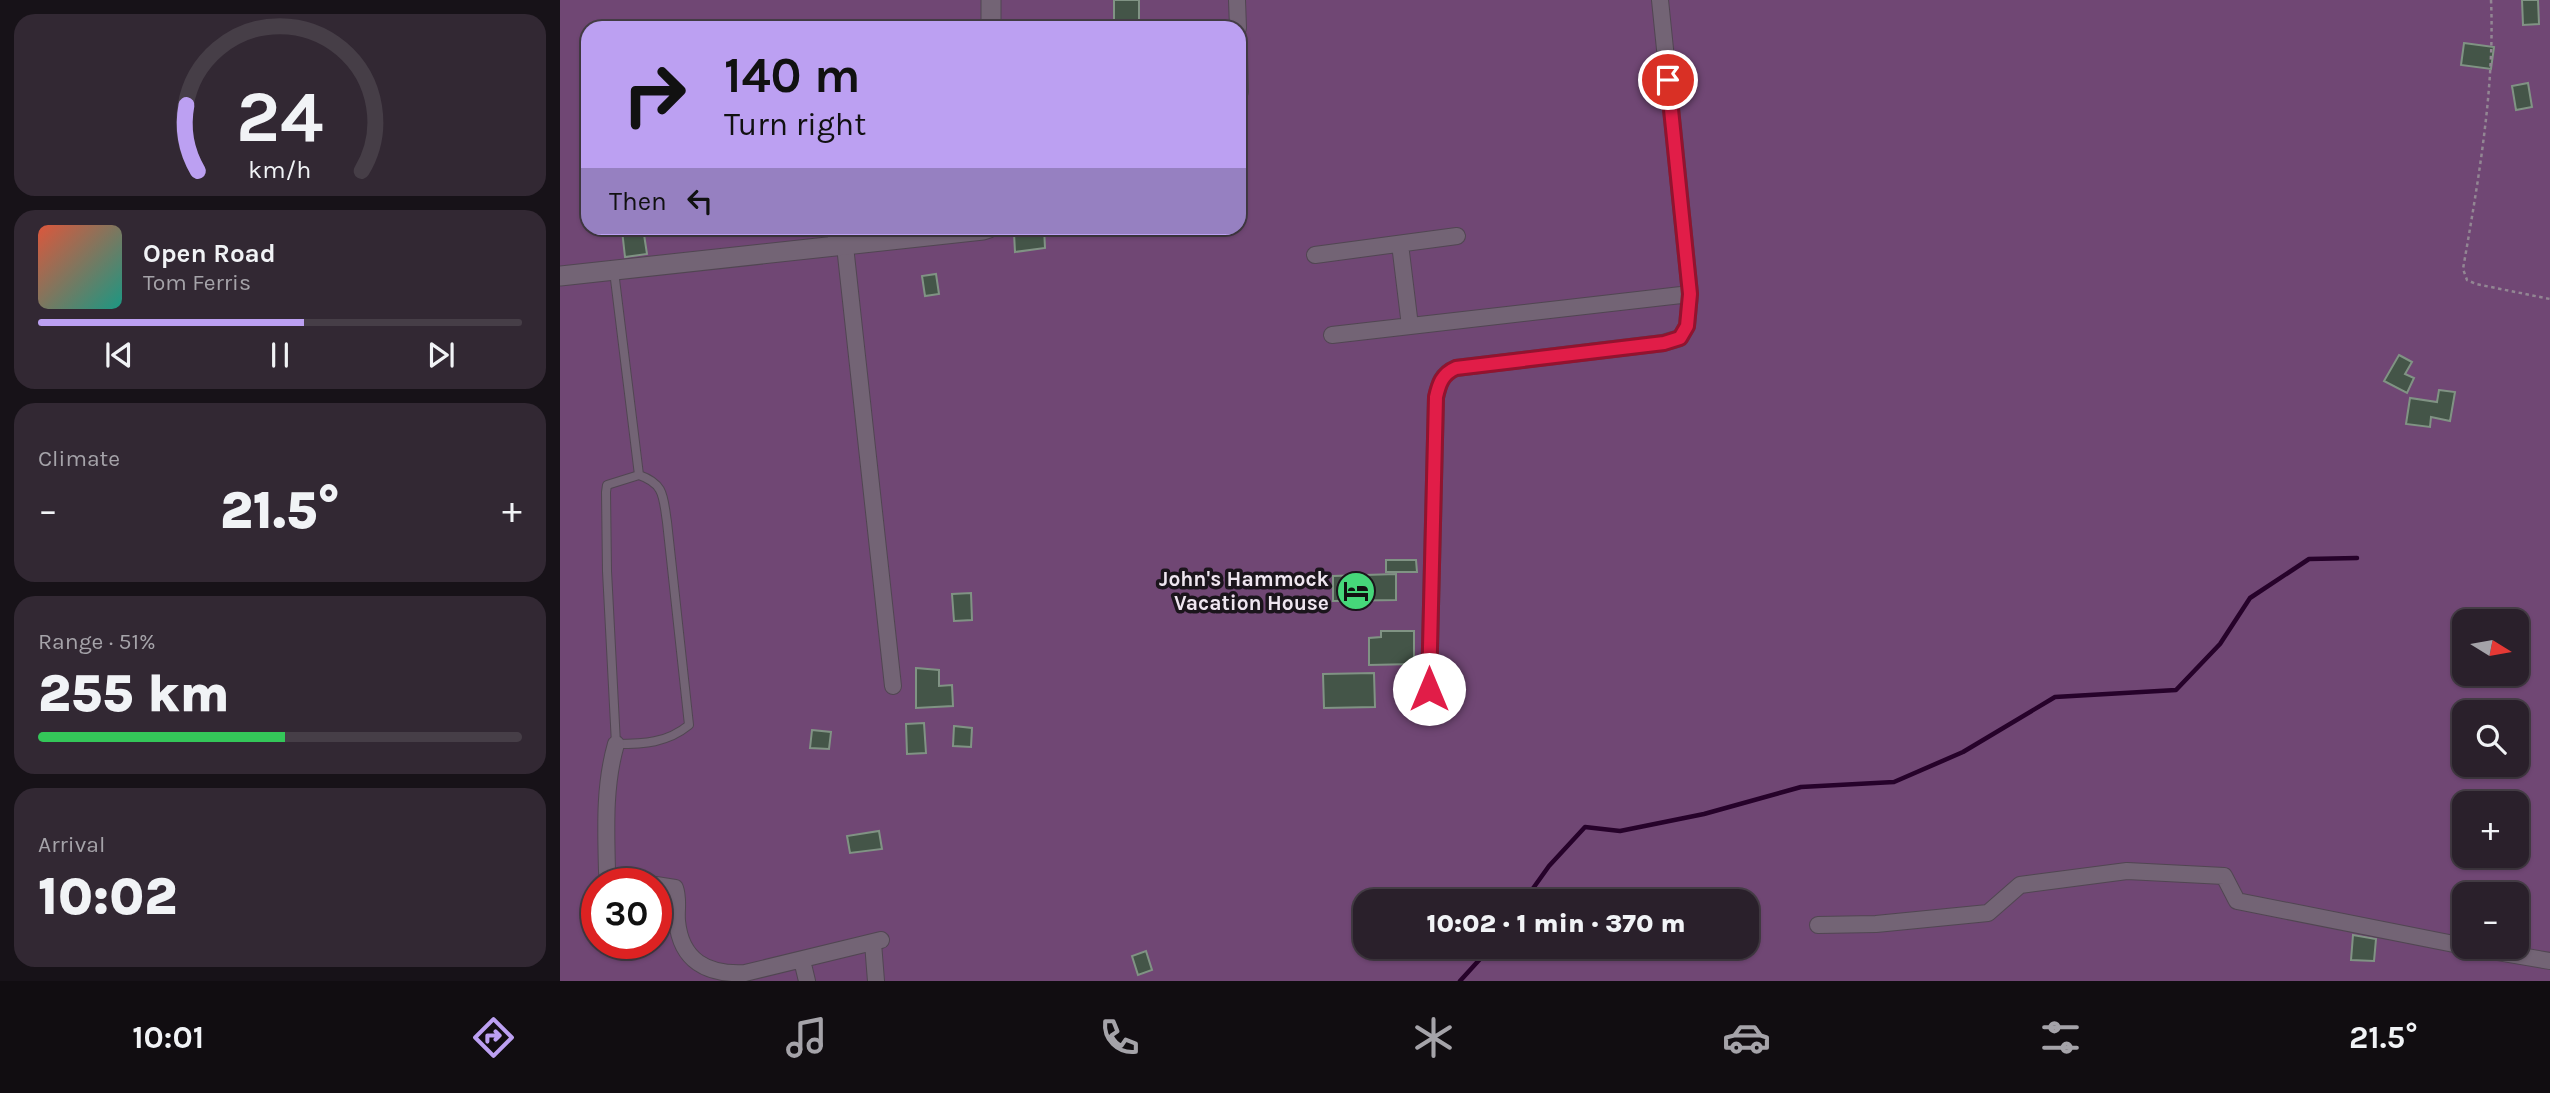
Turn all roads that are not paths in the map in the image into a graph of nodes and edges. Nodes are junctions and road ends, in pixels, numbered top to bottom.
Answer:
1 (990, 0) edge
2 (1237, 0) edge
3 (1660, 0) edge
4 (991, 21) edge
5 (1238, 21) edge
6 (910, 235) edge
7 (1457, 236) dead end
8 (836, 240) edge
9 (1400, 244) junction
10 (1315, 255) dead end
11 (614, 268) junction
12 (560, 276) edge
13 (1690, 294) junction
14 (1409, 326) junction
15 (1332, 335) dead end
16 (639, 475) junction
17 (893, 685) dead end
18 (1429, 689) dead end
19 (617, 744) junction
20 (607, 868) edge
21 (672, 888) edge
22 (1818, 925) dead end
23 (2452, 943) edge
24 (2529, 957) edge
25 (802, 960) junction
26 (2550, 961) edge
27 (695, 962) junction
28 (695, 981) edge
29 (807, 981) edge
30 (876, 981) edge

1 - 4 street
2 - 5 street
3 - 13 street
6 - 8 street
7 - 9 street
8 - 11 street
8 - 17 street
9 - 10 street
9 - 14 street
11 - 12 street
11 - 16 lane
13 - 14 street
13 - 18 street
14 - 15 street
16 - 19 lane
16 - 19 lane
19 - 20 street
21 - 27 street
22 - 23 street
24 - 26 street
25 - 27 street
25 - 29 street
25 - 30 street
27 - 28 street

